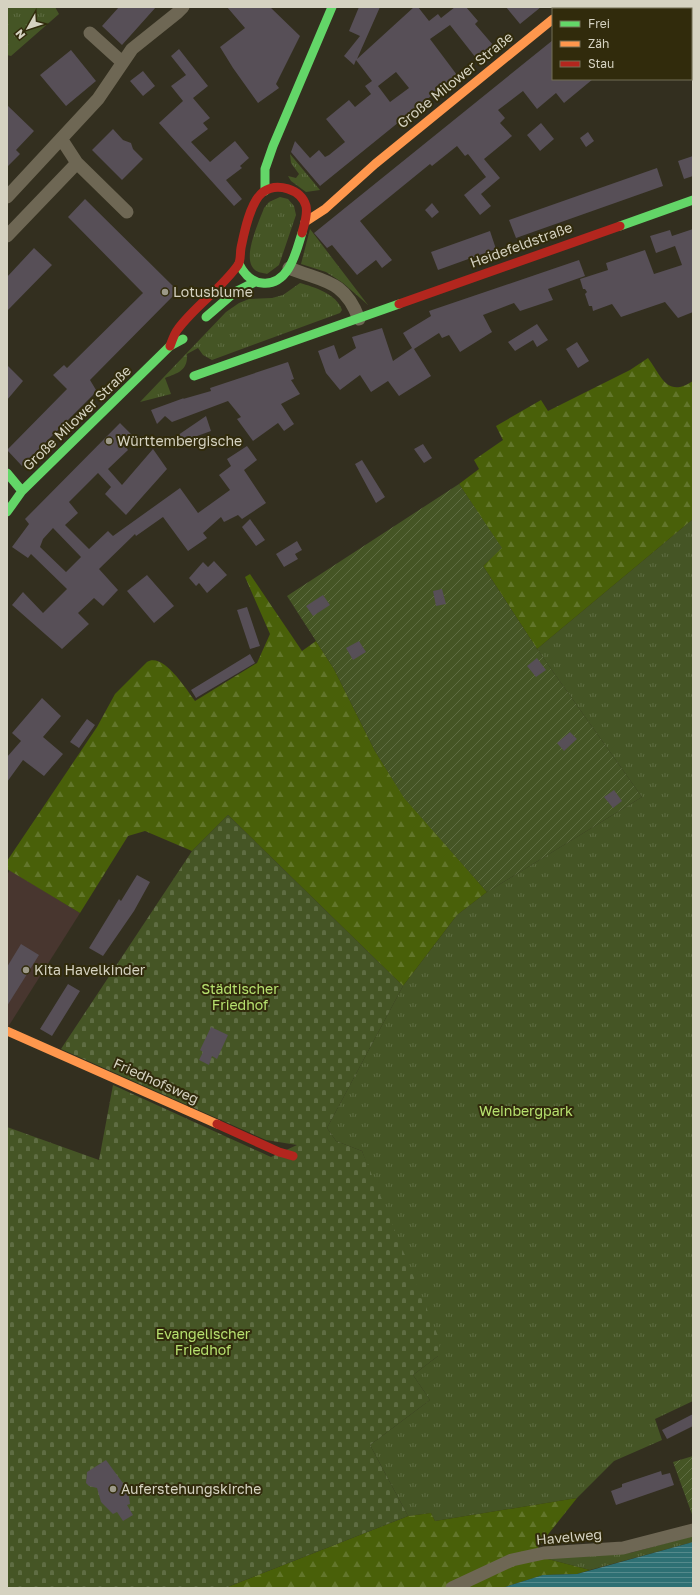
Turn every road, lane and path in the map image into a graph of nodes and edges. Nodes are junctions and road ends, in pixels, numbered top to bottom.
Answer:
1 (183, 7) edge
2 (332, 7) edge
3 (552, 20) edge
4 (90, 33) dead end
5 (122, 62) junction
6 (284, 123) junction
7 (62, 140) junction
8 (278, 158) dead end
9 (77, 163) junction
10 (375, 164) junction
11 (280, 177) dead end
12 (285, 188) junction
13 (266, 191) junction
14 (7, 197) edge
15 (303, 200) junction
16 (693, 200) edge
17 (127, 212) dead end
18 (305, 222) junction
19 (7, 236) edge
20 (239, 264) junction
21 (289, 268) junction
22 (255, 282) junction
23 (359, 319) junction
24 (200, 323) dead end
25 (190, 333) dead end
26 (170, 346) junction
27 (194, 376) dead end
28 (7, 473) edge
29 (22, 491) junction
30 (7, 512) edge
31 (7, 1031) edge
32 (293, 1156) dead end
33 (693, 1530) edge
34 (452, 1588) edge

1 - 5 street
2 - 6 main road
3 - 10 main road, Große Milower Straße
4 - 5 street
5 - 7 street
6 - 8 main road
6 - 13 main road
7 - 9 street
7 - 14 street
9 - 17 street
9 - 19 street
10 - 15 main road, Große Milower Straße
10 - 18 main road, Große Milower Straße
11 - 12 main road
12 - 13 main road
12 - 15 main road
13 - 20 main road
15 - 18 main road
16 - 23 main road, Heidefeldstraße
18 - 21 main road
20 - 22 main road
20 - 26 main road, Große Milower Straße
21 - 22 main road
21 - 23 street
22 - 24 main road
23 - 27 main road, Heidefeldstraße
25 - 26 main road, Große Milower Straße
26 - 29 main road, Große Milower Straße
28 - 29 main road
29 - 30 main road, Große Milower Straße
31 - 32 main road, Friedhofsweg
33 - 34 street, Havelweg

